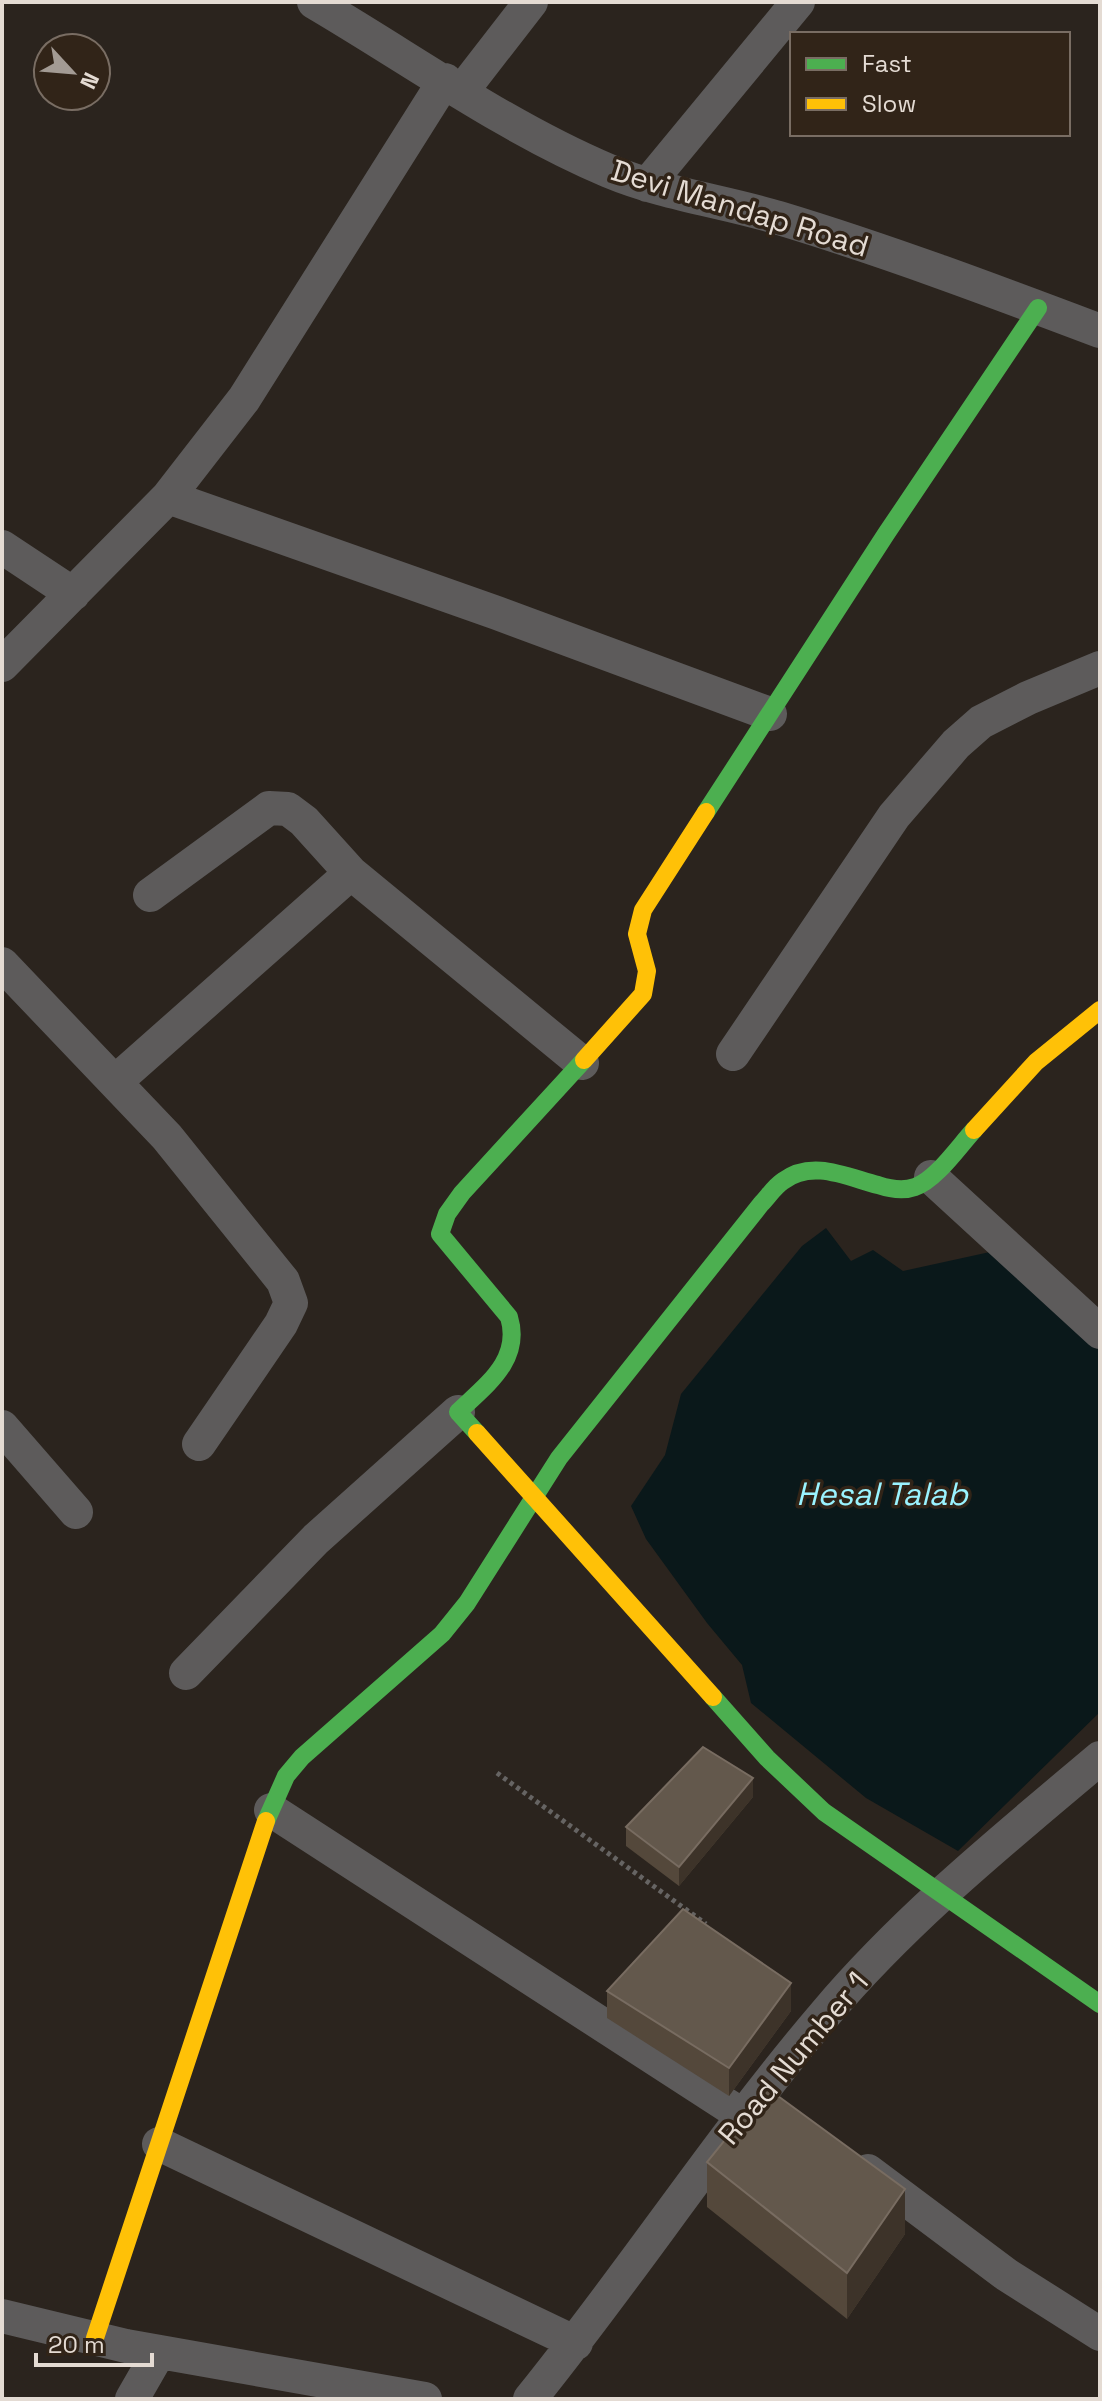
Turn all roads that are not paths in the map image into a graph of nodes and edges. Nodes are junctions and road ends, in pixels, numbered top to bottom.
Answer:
1 (314, 2) edge
2 (531, 2) edge
3 (798, 2) edge
4 (454, 86) junction
5 (647, 185) junction
6 (1038, 308) junction
7 (1100, 331) edge
8 (168, 497) junction
9 (2, 547) edge
10 (73, 594) junction
11 (2, 665) edge
12 (1100, 668) edge
13 (770, 714) junction
14 (351, 873) junction
15 (150, 895) dead end
16 (2, 964) edge
17 (1100, 1010) edge
18 (733, 1054) dead end
19 (582, 1063) junction
20 (115, 1082) junction
21 (931, 1177) junction
22 (1100, 1332) edge
23 (458, 1412) junction
24 (2, 1427) edge
25 (199, 1444) dead end
26 (535, 1495) junction
27 (76, 1512) dead end
28 (186, 1673) dead end
29 (1100, 1758) edge
30 (271, 1810) junction
31 (941, 1892) junction
32 (1100, 2004) edge
33 (764, 2105) junction
34 (159, 2144) junction
35 (848, 2156) edge
36 (2, 2316) edge
37 (1100, 2334) edge
38 (95, 2338) junction
39 (576, 2343) junction
40 (159, 2352) junction
41 (132, 2399) edge
42 (425, 2399) edge
43 (530, 2399) edge

1 - 4 street, Devi Mandap Road
2 - 4 street
3 - 5 street
4 - 5 street, Devi Mandap Road
4 - 8 street
5 - 6 street, Devi Mandap Road
6 - 7 street, Devi Mandap Road
6 - 13 street
8 - 10 street
8 - 13 street
9 - 10 street
10 - 11 street
12 - 18 street
13 - 19 street
14 - 15 street
14 - 19 street
14 - 20 street
16 - 20 street
17 - 21 street
19 - 23 street
20 - 25 street
21 - 22 street
21 - 26 street
23 - 26 street
23 - 28 street
24 - 27 street
26 - 30 street
26 - 31 street
29 - 31 street, Road Number 1
30 - 33 street
30 - 34 street
31 - 32 street
31 - 33 street, Road Number 1
33 - 39 street, Road Number 1
34 - 38 street
34 - 39 street
35 - 37 street
36 - 38 street
38 - 40 street
39 - 43 street, Road Number 1
40 - 41 street
40 - 42 street

